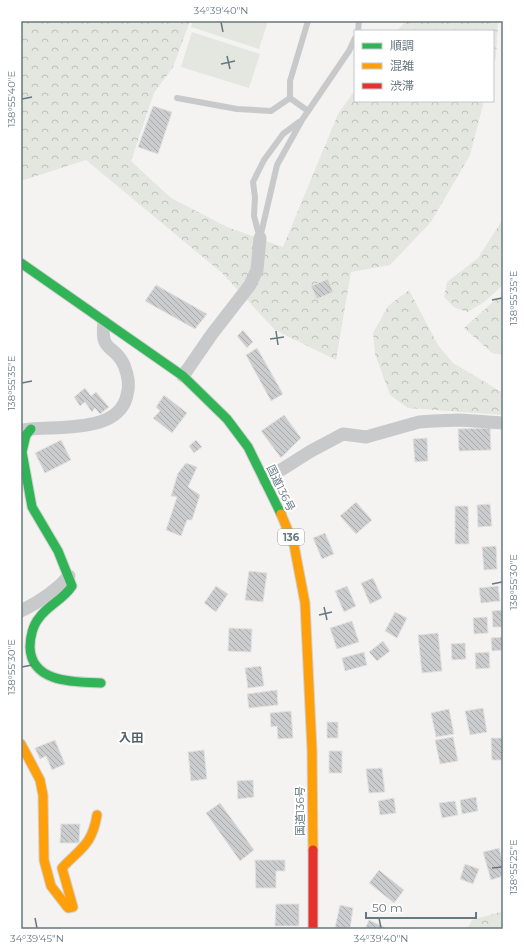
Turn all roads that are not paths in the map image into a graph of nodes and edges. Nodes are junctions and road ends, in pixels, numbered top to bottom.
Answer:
1 (308, 21) edge
2 (354, 40) edge
3 (178, 98) dead end
4 (290, 98) junction
5 (308, 111) junction
6 (302, 120) junction
7 (260, 238) junction
8 (21, 263) edge
9 (104, 322) junction
10 (183, 376) junction
11 (503, 423) edge
12 (26, 430) edge
13 (265, 480) junction
14 (69, 576) junction
15 (21, 611) edge
16 (101, 683) dead end
17 (21, 744) edge
18 (96, 815) dead end
19 (314, 929) edge

1 - 4 lane
2 - 5 lane
3 - 4 lane
4 - 5 lane
5 - 6 lane
6 - 7 lane
6 - 7 lane
7 - 10 street
8 - 9 main road, 国道136号 / 136
9 - 10 main road, 国道136号 / 136
9 - 12 street
10 - 13 main road, 国道136号 / 136
11 - 13 street
12 - 14 main road
13 - 19 main road, 国道136号 / 136
14 - 15 street
14 - 16 main road
17 - 18 main road

